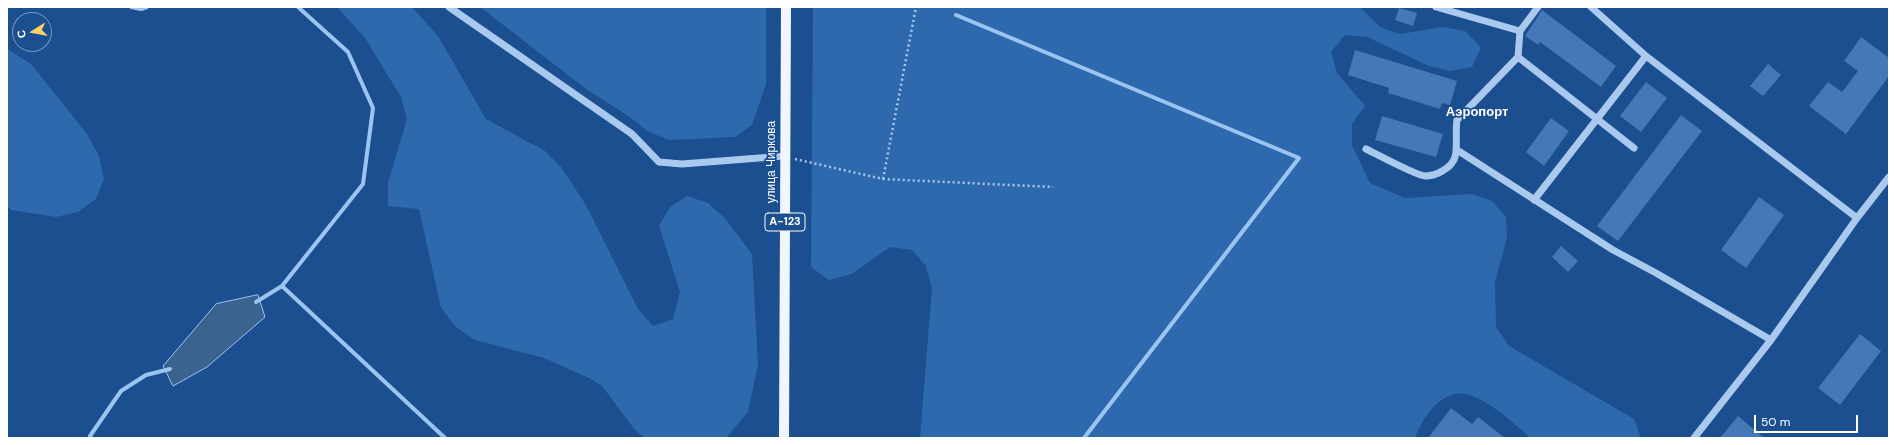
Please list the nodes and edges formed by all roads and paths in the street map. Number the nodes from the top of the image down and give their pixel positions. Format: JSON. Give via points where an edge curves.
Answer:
{"nodes":[{"id":1,"x":449,"y":7,"type":"edge"},
{"id":2,"x":786,"y":7,"type":"edge"},
{"id":3,"x":916,"y":7,"type":"edge"},
{"id":4,"x":1436,"y":7,"type":"edge"},
{"id":5,"x":1538,"y":7,"type":"edge"},
{"id":6,"x":1595,"y":8,"type":"edge"},
{"id":7,"x":1520,"y":31,"type":"junction"},
{"id":8,"x":1646,"y":56,"type":"junction"},
{"id":9,"x":1518,"y":57,"type":"junction"},
{"id":10,"x":1598,"y":120,"type":"junction"},
{"id":11,"x":1634,"y":148,"type":"dead end"},
{"id":12,"x":1366,"y":149,"type":"dead end"},
{"id":13,"x":1457,"y":150,"type":"junction"},
{"id":14,"x":785,"y":156,"type":"junction"},
{"id":15,"x":1889,"y":177,"type":"edge"},
{"id":16,"x":883,"y":178,"type":"junction"},
{"id":17,"x":1053,"y":187,"type":"dead end"},
{"id":18,"x":1534,"y":200,"type":"junction"},
{"id":19,"x":1857,"y":218,"type":"junction"},
{"id":20,"x":1770,"y":340,"type":"junction"},
{"id":21,"x":784,"y":438,"type":"edge"},
{"id":22,"x":1694,"y":438,"type":"edge"}],
"edges":[{"from":1,"to":14,"type":"street","via":[[632,134],[660,162],[682,164]]},
{"from":2,"to":14,"type":"main road","name":"улица Чиркова","number":"А-123"},
{"from":3,"to":16,"type":"path"},
{"from":4,"to":7,"type":"street"},
{"from":5,"to":7,"type":"street"},
{"from":6,"to":8,"type":"street"},
{"from":7,"to":9,"type":"street"},
{"from":8,"to":10,"type":"street"},
{"from":8,"to":19,"type":"street"},
{"from":9,"to":10,"type":"street"},
{"from":9,"to":13,"type":"street","via":[[1457,120]]},
{"from":10,"to":11,"type":"street"},
{"from":10,"to":18,"type":"street"},
{"from":12,"to":13,"type":"street","via":[[1424,176],[1445,170],[1455,159]]},
{"from":13,"to":18,"type":"street"},
{"from":14,"to":16,"type":"path"},
{"from":14,"to":21,"type":"main road","name":"улица Чиркова","number":"А-123"},
{"from":15,"to":19,"type":"street"},
{"from":16,"to":17,"type":"path"},
{"from":18,"to":20,"type":"street","via":[[1613,250]]},
{"from":19,"to":20,"type":"street"},
{"from":20,"to":22,"type":"street"}]}
